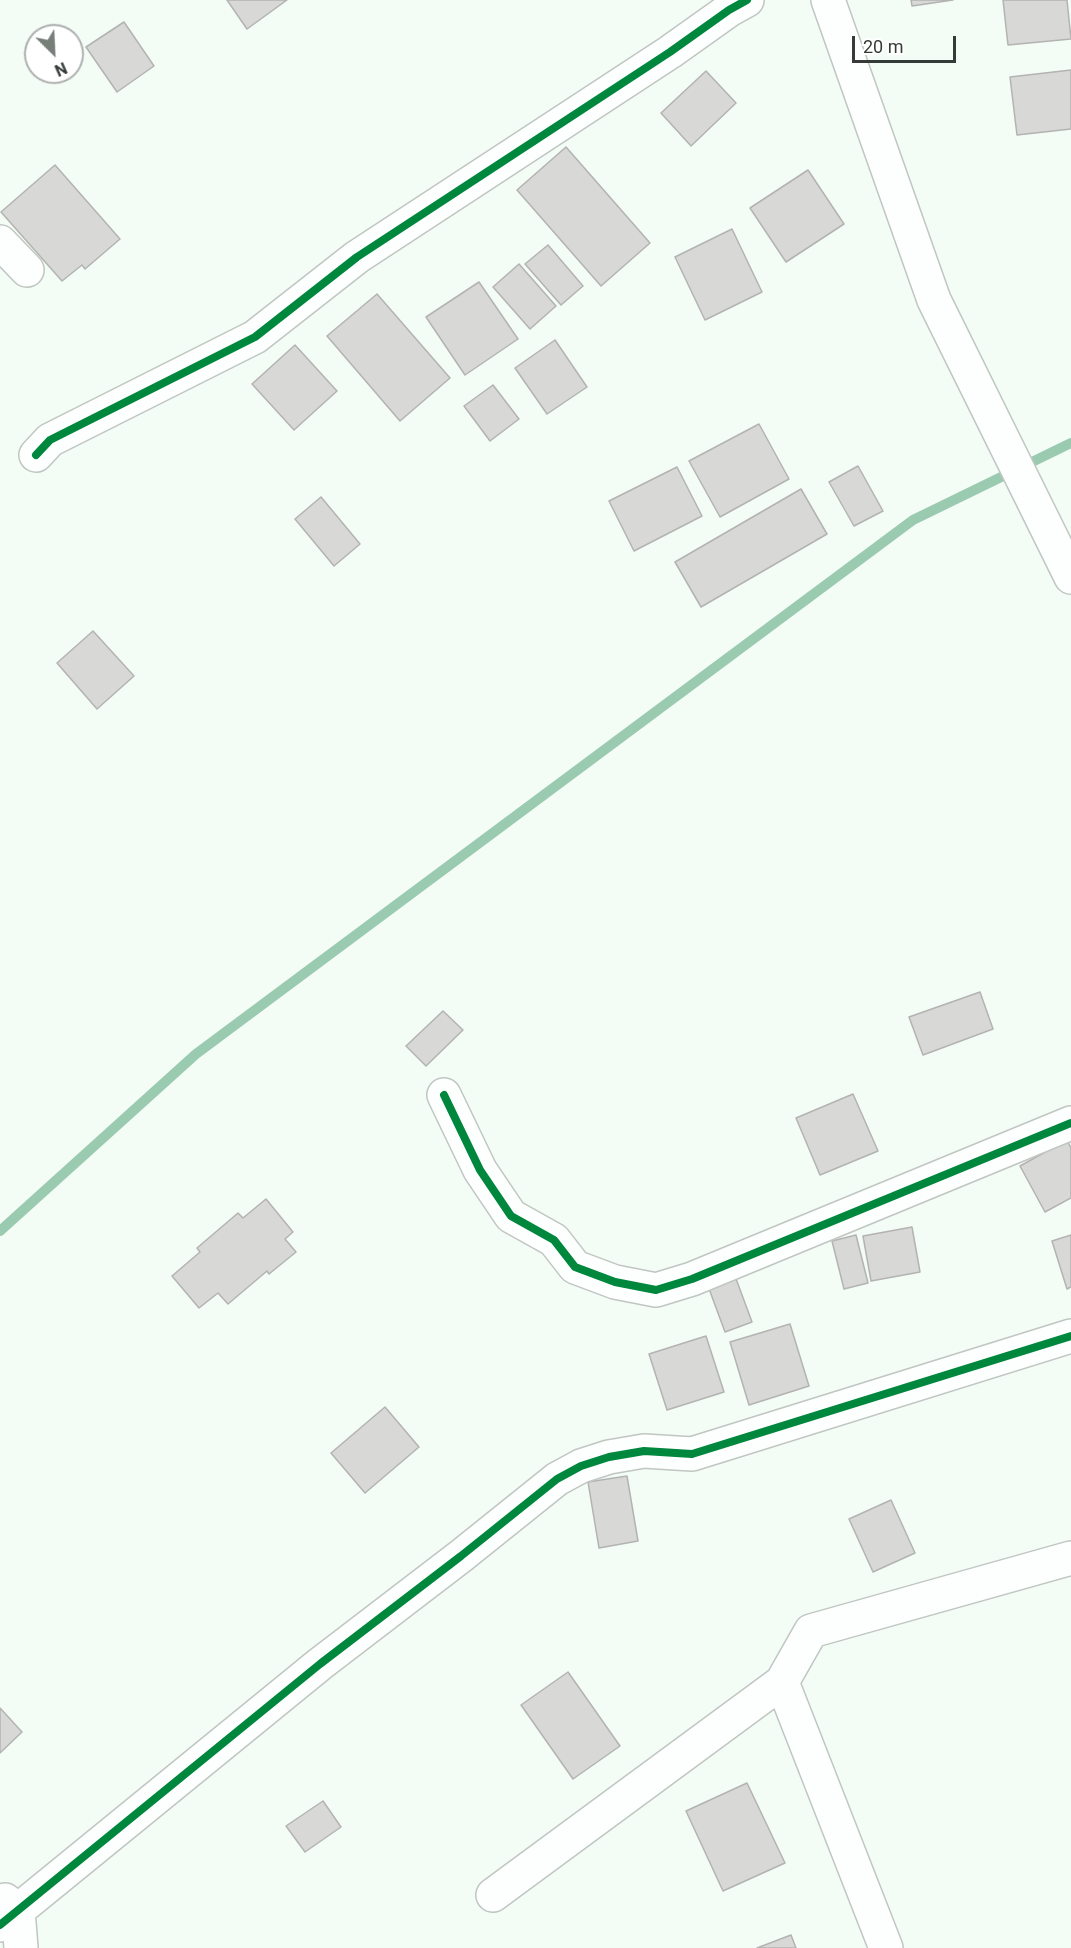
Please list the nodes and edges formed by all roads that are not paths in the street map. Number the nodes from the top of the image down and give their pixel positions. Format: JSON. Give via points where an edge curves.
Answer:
{"nodes":[{"id":1,"x":747,"y":0,"type":"edge"},
{"id":2,"x":828,"y":0,"type":"edge"},
{"id":3,"x":0,"y":242,"type":"edge"},
{"id":4,"x":27,"y":270,"type":"dead end"},
{"id":5,"x":36,"y":455,"type":"dead end"},
{"id":6,"x":1071,"y":577,"type":"edge"},
{"id":7,"x":444,"y":1095,"type":"dead end"},
{"id":8,"x":1071,"y":1123,"type":"edge"},
{"id":9,"x":1071,"y":1336,"type":"edge"},
{"id":10,"x":1071,"y":1557,"type":"edge"},
{"id":11,"x":782,"y":1682,"type":"junction"},
{"id":12,"x":493,"y":1895,"type":"dead end"},
{"id":13,"x":6,"y":1910,"type":"edge"},
{"id":14,"x":21,"y":1948,"type":"edge"},
{"id":15,"x":886,"y":1948,"type":"edge"}],
"edges":[{"from":1,"to":5,"type":"street","via":[[357,257],[255,337],[50,440]]},
{"from":2,"to":6,"type":"street","via":[[934,300]]},
{"from":3,"to":4,"type":"street"},
{"from":7,"to":8,"type":"street","via":[[480,1170],[512,1216],[554,1240],[575,1267],[615,1282],[656,1290],[709,1272]]},
{"from":9,"to":13,"type":"street","via":[[692,1454],[644,1451],[609,1457],[573,1470]]},
{"from":10,"to":11,"type":"street","via":[[811,1630]]},
{"from":11,"to":12,"type":"street"},
{"from":11,"to":15,"type":"street"},
{"from":13,"to":14,"type":"street"}]}
